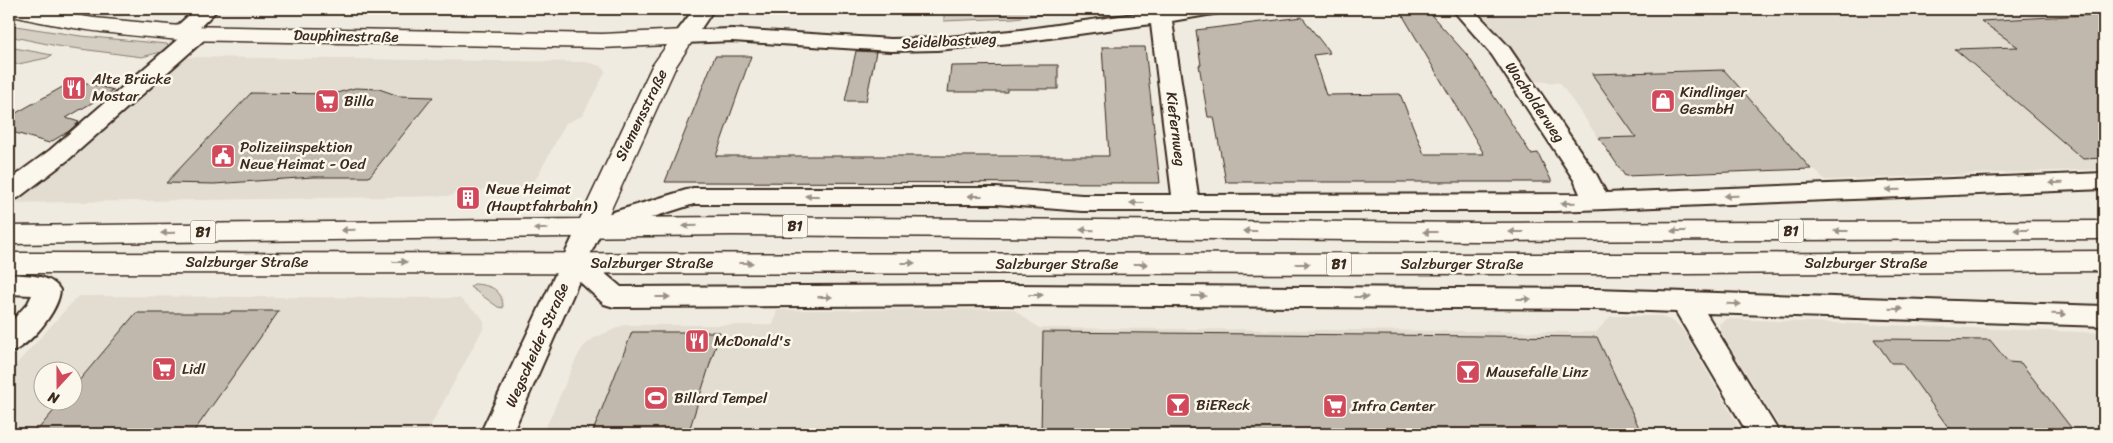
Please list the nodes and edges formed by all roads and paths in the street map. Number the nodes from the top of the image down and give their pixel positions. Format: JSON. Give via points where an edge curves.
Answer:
{"nodes":[{"id":1,"x":9,"y":9,"type":"edge"},
{"id":2,"x":208,"y":9,"type":"edge"},
{"id":3,"x":704,"y":9,"type":"edge"},
{"id":4,"x":1212,"y":9,"type":"edge"},
{"id":5,"x":1462,"y":9,"type":"edge"},
{"id":6,"x":1161,"y":17,"type":"junction"},
{"id":7,"x":188,"y":34,"type":"junction"},
{"id":8,"x":684,"y":37,"type":"junction"},
{"id":9,"x":2104,"y":181,"type":"edge"},
{"id":10,"x":9,"y":192,"type":"edge"},
{"id":11,"x":1597,"y":202,"type":"junction"},
{"id":12,"x":1186,"y":203,"type":"junction"},
{"id":13,"x":589,"y":228,"type":"junction"},
{"id":14,"x":2104,"y":230,"type":"edge"},
{"id":15,"x":1158,"y":231,"type":"junction"},
{"id":16,"x":9,"y":235,"type":"edge"},
{"id":17,"x":2104,"y":261,"type":"edge"},
{"id":18,"x":574,"y":262,"type":"junction"},
{"id":19,"x":9,"y":263,"type":"edge"},
{"id":20,"x":9,"y":284,"type":"edge"},
{"id":21,"x":1685,"y":302,"type":"junction"},
{"id":22,"x":2104,"y":316,"type":"edge"},
{"id":23,"x":9,"y":342,"type":"edge"},
{"id":24,"x":496,"y":434,"type":"edge"},
{"id":25,"x":1764,"y":434,"type":"edge"}],
"edges":[{"from":1,"to":7,"type":"main road","name":"Dauphinestraße","via":[[111,27]]},
{"from":2,"to":7,"type":"street"},
{"from":3,"to":8,"type":"street","name":"Siemensstraße"},
{"from":4,"to":6,"type":"street","name":"Seidelbastweg"},
{"from":5,"to":11,"type":"street","name":"Wacholderweg","via":[[1500,50],[1587,180]]},
{"from":6,"to":8,"type":"street","name":"Seidelbastweg","via":[[937,44],[732,35]]},
{"from":6,"to":12,"type":"street","name":"Kiefernweg"},
{"from":7,"to":8,"type":"main road","name":"Dauphinestraße","via":[[602,41]]},
{"from":7,"to":10,"type":"street","via":[[59,155]]},
{"from":8,"to":13,"type":"main road","name":"Siemensstraße","via":[[664,66]]},
{"from":9,"to":11,"type":"street","name":"Salzburger Straße","one_way":true},
{"from":11,"to":12,"type":"street","name":"Salzburger Straße","one_way":true},
{"from":12,"to":13,"type":"street","name":"Salzburger Straße","one_way":true,"via":[[1082,203],[996,196],[693,196]]},
{"from":12,"to":15,"type":"street"},
{"from":15,"to":13,"type":"main road","name":"Salzburger Straße","number":"B1","one_way":true,"via":[[732,226]]},
{"from":13,"to":16,"type":"main road","name":"Salzburger Straße","number":"B1","one_way":true},
{"from":13,"to":18,"type":"street","name":"Wegscheider Straße"},
{"from":14,"to":15,"type":"main road","name":"Salzburger Straße","number":"B1","one_way":true},
{"from":18,"to":17,"type":"main road","name":"Salzburger Straße","number":"B1","one_way":true,"via":[[1697,264]]},
{"from":19,"to":18,"type":"main road","name":"Salzburger Straße","number":"B1","one_way":true},
{"from":18,"to":21,"type":"street","one_way":true,"via":[[614,297],[1003,295]]},
{"from":18,"to":24,"type":"street","name":"Wegscheider Straße"},
{"from":20,"to":23,"type":"street","via":[[37,286],[46,290],[47,296],[41,308]]},
{"from":21,"to":22,"type":"street","one_way":true},
{"from":21,"to":25,"type":"street"}]}
